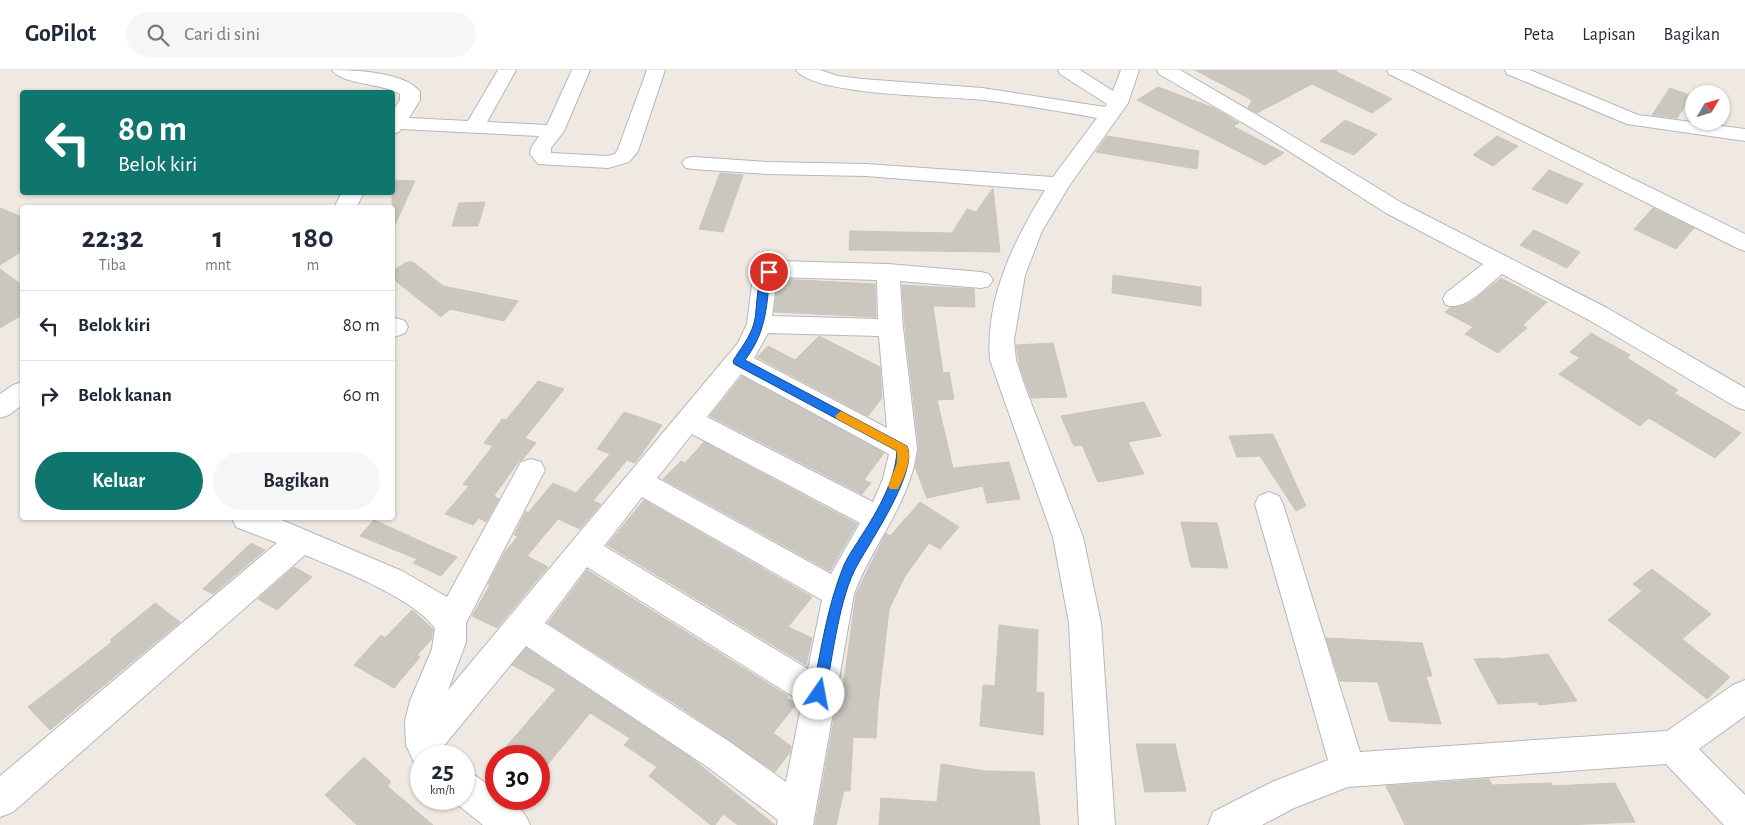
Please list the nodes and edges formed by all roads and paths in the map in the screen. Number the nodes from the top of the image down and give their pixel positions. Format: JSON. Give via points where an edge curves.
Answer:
{"nodes":[{"id":1,"x":341,"y":70,"type":"edge"},
{"id":2,"x":507,"y":70,"type":"edge"},
{"id":3,"x":581,"y":70,"type":"edge"},
{"id":4,"x":656,"y":70,"type":"edge"},
{"id":5,"x":805,"y":70,"type":"edge"},
{"id":6,"x":1067,"y":70,"type":"edge"},
{"id":7,"x":1130,"y":70,"type":"edge"},
{"id":8,"x":1396,"y":70,"type":"edge"},
{"id":9,"x":1514,"y":70,"type":"edge"},
{"id":10,"x":1185,"y":75,"type":"edge"},
{"id":11,"x":1114,"y":109,"type":"junction"},
{"id":12,"x":395,"y":124,"type":"edge"},
{"id":13,"x":395,"y":126,"type":"edge"},
{"id":14,"x":474,"y":127,"type":"junction"},
{"id":15,"x":554,"y":130,"type":"junction"},
{"id":16,"x":1745,"y":135,"type":"edge"},
{"id":17,"x":693,"y":163,"type":"dead end"},
{"id":18,"x":1058,"y":184,"type":"junction"},
{"id":19,"x":1745,"y":243,"type":"edge"},
{"id":20,"x":1501,"y":262,"type":"junction"},
{"id":21,"x":888,"y":272,"type":"junction"},
{"id":22,"x":981,"y":280,"type":"dead end"},
{"id":23,"x":1455,"y":299,"type":"dead end"},
{"id":24,"x":759,"y":324,"type":"junction"},
{"id":25,"x":891,"y":328,"type":"junction"},
{"id":26,"x":738,"y":361,"type":"junction"},
{"id":27,"x":20,"y":393,"type":"edge"},
{"id":28,"x":1745,"y":400,"type":"edge"},
{"id":29,"x":0,"y":408,"type":"edge"},
{"id":30,"x":689,"y":420,"type":"junction"},
{"id":31,"x":903,"y":449,"type":"junction"},
{"id":32,"x":531,"y":470,"type":"dead end"},
{"id":33,"x":638,"y":481,"type":"junction"},
{"id":34,"x":1269,"y":504,"type":"dead end"},
{"id":35,"x":879,"y":519,"type":"junction"},
{"id":36,"x":251,"y":520,"type":"edge"},
{"id":37,"x":302,"y":540,"type":"junction"},
{"id":38,"x":583,"y":549,"type":"junction"},
{"id":39,"x":839,"y":594,"type":"junction"},
{"id":40,"x":450,"y":621,"type":"junction"},
{"id":41,"x":523,"y":626,"type":"junction"},
{"id":42,"x":819,"y":694,"type":"junction"},
{"id":43,"x":1745,"y":696,"type":"edge"},
{"id":44,"x":424,"y":745,"type":"edge"},
{"id":45,"x":431,"y":745,"type":"edge"},
{"id":46,"x":1673,"y":747,"type":"junction"},
{"id":47,"x":1348,"y":770,"type":"junction"},
{"id":48,"x":475,"y":796,"type":"edge"},
{"id":49,"x":0,"y":799,"type":"edge"},
{"id":50,"x":796,"y":818,"type":"edge"},
{"id":51,"x":1745,"y":821,"type":"edge"},
{"id":52,"x":512,"y":825,"type":"edge"},
{"id":53,"x":1097,"y":825,"type":"edge"},
{"id":54,"x":1226,"y":825,"type":"edge"}],
"edges":[{"from":1,"to":12,"type":"street","via":[[407,88],[412,95]]},
{"from":2,"to":14,"type":"street"},
{"from":3,"to":15,"type":"street"},
{"from":4,"to":15,"type":"street","via":[[628,151],[622,158],[608,162],[545,160],[540,154],[541,148]]},
{"from":5,"to":11,"type":"street","via":[[842,82]]},
{"from":6,"to":11,"type":"street"},
{"from":7,"to":11,"type":"street"},
{"from":8,"to":19,"type":"street"},
{"from":9,"to":16,"type":"street","via":[[1634,120]]},
{"from":10,"to":20,"type":"street","via":[[1394,208]]},
{"from":11,"to":18,"type":"street"},
{"from":13,"to":14,"type":"street"},
{"from":14,"to":15,"type":"street"},
{"from":17,"to":18,"type":"street","via":[[866,170]]},
{"from":18,"to":53,"type":"street","via":[[1031,231],[1013,275],[1000,340],[1012,387],[1068,537],[1085,623]]},
{"from":20,"to":23,"type":"street"},
{"from":20,"to":28,"type":"street"},
{"from":21,"to":22,"type":"street"},
{"from":21,"to":24,"type":"street","via":[[777,269],[769,272],[765,276]]},
{"from":21,"to":25,"type":"street"},
{"from":24,"to":25,"type":"street"},
{"from":24,"to":26,"type":"street"},
{"from":25,"to":31,"type":"street"},
{"from":26,"to":30,"type":"street"},
{"from":26,"to":31,"type":"street"},
{"from":27,"to":29,"type":"street"},
{"from":30,"to":33,"type":"street"},
{"from":30,"to":35,"type":"street"},
{"from":31,"to":35,"type":"street","via":[[896,483]]},
{"from":32,"to":40,"type":"street"},
{"from":33,"to":38,"type":"street"},
{"from":33,"to":39,"type":"street"},
{"from":34,"to":47,"type":"street"},
{"from":35,"to":39,"type":"street","via":[[851,564]]},
{"from":36,"to":37,"type":"street"},
{"from":37,"to":40,"type":"street","via":[[373,571],[435,605]]},
{"from":37,"to":49,"type":"street"},
{"from":38,"to":41,"type":"street"},
{"from":38,"to":42,"type":"street"},
{"from":39,"to":42,"type":"street"},
{"from":40,"to":44,"type":"street","via":[[450,643],[425,711],[421,731]]},
{"from":41,"to":45,"type":"street"},
{"from":41,"to":50,"type":"street","via":[[718,754]]},
{"from":42,"to":50,"type":"street"},
{"from":43,"to":46,"type":"street"},
{"from":46,"to":47,"type":"street"},
{"from":46,"to":51,"type":"street"},
{"from":47,"to":54,"type":"street","via":[[1284,794]]},
{"from":48,"to":52,"type":"street"}]}
